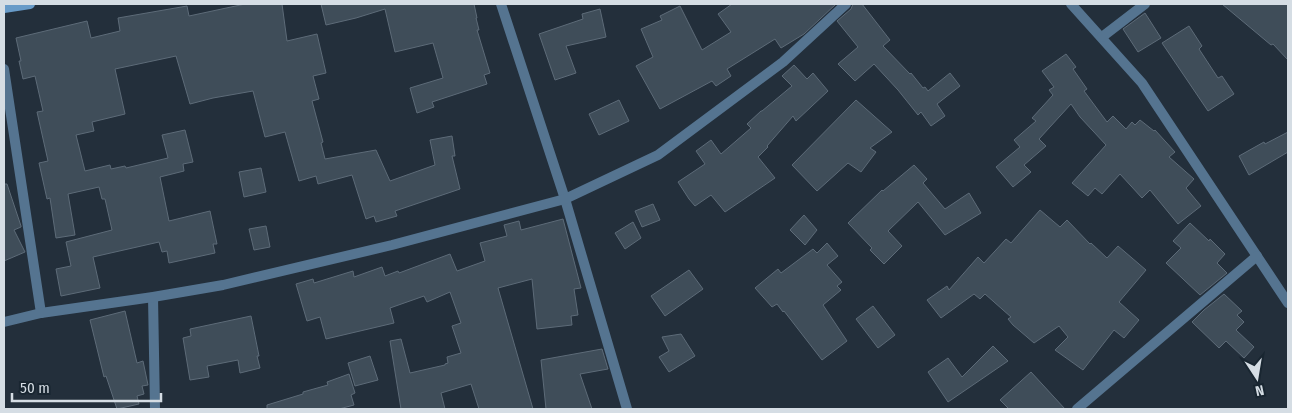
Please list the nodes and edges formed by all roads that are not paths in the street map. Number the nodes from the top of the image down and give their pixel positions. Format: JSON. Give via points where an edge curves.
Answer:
{"nodes":[{"id":1,"x":30,"y":4,"type":"edge"},
{"id":2,"x":501,"y":4,"type":"edge"},
{"id":3,"x":846,"y":4,"type":"edge"},
{"id":4,"x":1071,"y":4,"type":"edge"},
{"id":5,"x":1145,"y":4,"type":"edge"},
{"id":6,"x":4,"y":8,"type":"edge"},
{"id":7,"x":1102,"y":37,"type":"junction"},
{"id":8,"x":4,"y":69,"type":"edge"},
{"id":9,"x":565,"y":199,"type":"junction"},
{"id":10,"x":1257,"y":256,"type":"junction"},
{"id":11,"x":153,"y":297,"type":"junction"},
{"id":12,"x":1288,"y":303,"type":"edge"},
{"id":13,"x":41,"y":313,"type":"junction"},
{"id":14,"x":4,"y":322,"type":"edge"},
{"id":15,"x":155,"y":409,"type":"edge"},
{"id":16,"x":627,"y":409,"type":"edge"},
{"id":17,"x":1077,"y":409,"type":"edge"}],
"edges":[{"from":1,"to":6,"type":"main road"},
{"from":2,"to":9,"type":"street"},
{"from":3,"to":9,"type":"street","via":[[784,62],[658,156]]},
{"from":4,"to":7,"type":"street"},
{"from":5,"to":7,"type":"street"},
{"from":7,"to":10,"type":"street","via":[[1142,83]]},
{"from":8,"to":13,"type":"street"},
{"from":9,"to":11,"type":"street","via":[[383,248],[223,285]]},
{"from":9,"to":16,"type":"street"},
{"from":10,"to":12,"type":"street"},
{"from":10,"to":17,"type":"street"},
{"from":11,"to":13,"type":"street"},
{"from":11,"to":15,"type":"street"},
{"from":13,"to":14,"type":"street"}]}
